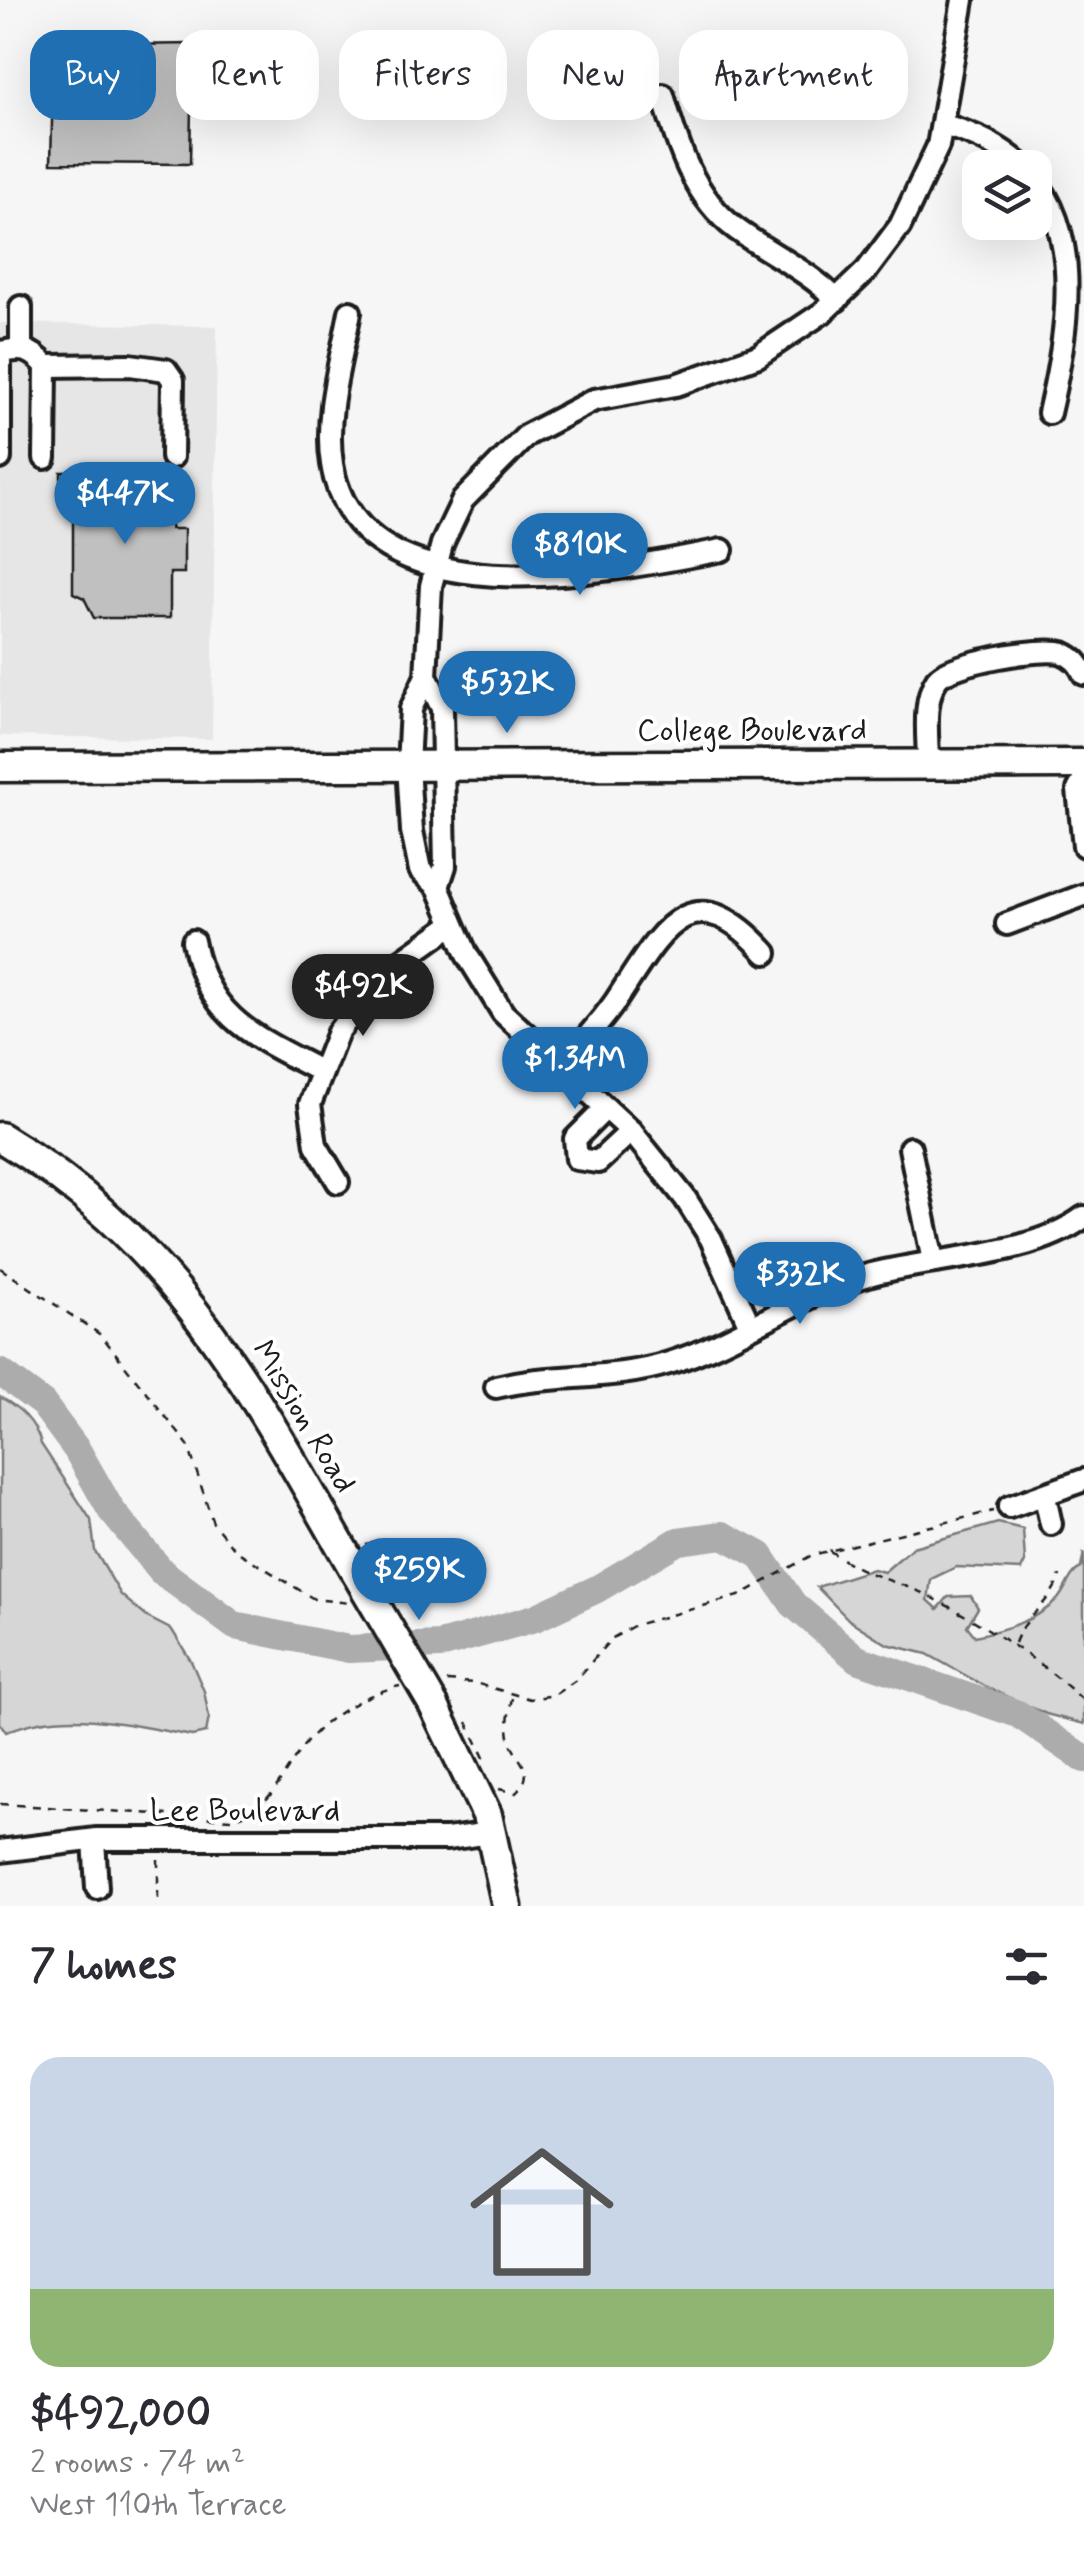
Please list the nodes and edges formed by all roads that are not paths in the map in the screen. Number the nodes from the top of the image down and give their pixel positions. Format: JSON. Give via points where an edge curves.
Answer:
{"nodes":[{"id":1,"x":962,"y":0,"type":"edge"},
{"id":2,"x":663,"y":96,"type":"dead end"},
{"id":3,"x":943,"y":126,"type":"junction"},
{"id":4,"x":837,"y":300,"type":"junction"},
{"id":5,"x":21,"y":306,"type":"dead end"},
{"id":6,"x":350,"y":312,"type":"dead end"},
{"id":7,"x":21,"y":348,"type":"junction"},
{"id":8,"x":46,"y":366,"type":"junction"},
{"id":9,"x":1050,"y":412,"type":"dead end"},
{"id":10,"x":172,"y":457,"type":"dead end"},
{"id":11,"x":0,"y":458,"type":"edge"},
{"id":12,"x":45,"y":458,"type":"dead end"},
{"id":13,"x":722,"y":550,"type":"dead end"},
{"id":14,"x":434,"y":566,"type":"junction"},
{"id":15,"x":1084,"y":674,"type":"edge"},
{"id":16,"x":426,"y":676,"type":"junction"},
{"id":17,"x":928,"y":763,"type":"junction"},
{"id":18,"x":1084,"y":764,"type":"edge"},
{"id":19,"x":408,"y":765,"type":"junction"},
{"id":20,"x":444,"y":765,"type":"junction"},
{"id":21,"x":0,"y":767,"type":"edge"},
{"id":22,"x":1084,"y":779,"type":"edge"},
{"id":23,"x":1084,"y":846,"type":"edge"},
{"id":24,"x":438,"y":888,"type":"junction"},
{"id":25,"x":1084,"y":895,"type":"edge"},
{"id":26,"x":453,"y":924,"type":"junction"},
{"id":27,"x":1007,"y":924,"type":"dead end"},
{"id":28,"x":193,"y":942,"type":"dead end"},
{"id":29,"x":766,"y":952,"type":"dead end"},
{"id":30,"x":560,"y":1067,"type":"junction"},
{"id":31,"x":322,"y":1072,"type":"junction"},
{"id":32,"x":606,"y":1108,"type":"junction"},
{"id":33,"x":631,"y":1132,"type":"junction"},
{"id":34,"x":0,"y":1137,"type":"edge"},
{"id":35,"x":910,"y":1148,"type":"dead end"},
{"id":36,"x":338,"y":1182,"type":"dead end"},
{"id":37,"x":1084,"y":1217,"type":"edge"},
{"id":38,"x":933,"y":1261,"type":"junction"},
{"id":39,"x":750,"y":1326,"type":"junction"},
{"id":40,"x":496,"y":1387,"type":"dead end"},
{"id":41,"x":1084,"y":1480,"type":"edge"},
{"id":42,"x":1046,"y":1497,"type":"junction"},
{"id":43,"x":1009,"y":1507,"type":"road end"},
{"id":44,"x":1052,"y":1524,"type":"dead end"},
{"id":45,"x":491,"y":1832,"type":"junction"},
{"id":46,"x":94,"y":1840,"type":"junction"},
{"id":47,"x":0,"y":1851,"type":"edge"},
{"id":48,"x":97,"y":1888,"type":"dead end"},
{"id":49,"x":507,"y":1906,"type":"edge"}],
"edges":[{"from":1,"to":3,"type":"street"},
{"from":2,"to":4,"type":"street","via":[[690,174],[712,203],[736,229],[798,265]]},
{"from":3,"to":4,"type":"street","via":[[900,226]]},
{"from":3,"to":9,"type":"street","via":[[1012,149],[1065,205],[1078,270]]},
{"from":4,"to":14,"type":"street","via":[[758,356],[676,385],[594,400],[538,428],[463,500]]},
{"from":5,"to":7,"type":"street"},
{"from":6,"to":14,"type":"street","via":[[334,402],[336,481],[356,522],[373,539]]},
{"from":7,"to":8,"type":"street"},
{"from":7,"to":11,"type":"street","via":[[0,352]]},
{"from":8,"to":10,"type":"street","via":[[166,370],[173,380]]},
{"from":8,"to":12,"type":"street"},
{"from":13,"to":14,"type":"street","via":[[571,574]]},
{"from":14,"to":16,"type":"street"},
{"from":15,"to":17,"type":"street","via":[[1079,662],[1060,652],[966,662],[948,670],[928,702]]},
{"from":16,"to":19,"type":"street","via":[[411,710]]},
{"from":16,"to":20,"type":"street","via":[[442,708]]},
{"from":17,"to":18,"type":"main road","name":"College Boulevard"},
{"from":17,"to":20,"type":"main road","name":"College Boulevard"},
{"from":19,"to":20,"type":"main road","name":"College Boulevard"},
{"from":19,"to":21,"type":"main road","name":"College Boulevard"},
{"from":19,"to":24,"type":"street","via":[[420,870]]},
{"from":20,"to":24,"type":"street","via":[[445,866]]},
{"from":22,"to":23,"type":"street","via":[[1078,790]]},
{"from":24,"to":26,"type":"street"},
{"from":25,"to":27,"type":"street"},
{"from":26,"to":30,"type":"street","via":[[502,1013]]},
{"from":26,"to":31,"type":"street","via":[[383,974],[338,1032]]},
{"from":28,"to":31,"type":"street","via":[[202,983],[226,1012]]},
{"from":29,"to":30,"type":"street","via":[[726,917],[692,915],[674,922],[658,934],[612,1005]]},
{"from":30,"to":32,"type":"street"},
{"from":31,"to":36,"type":"street","via":[[310,1119]]},
{"from":32,"to":33,"type":"street"},
{"from":32,"to":33,"type":"street","via":[[574,1139],[577,1159],[598,1162]]},
{"from":33,"to":39,"type":"street","via":[[685,1198]]},
{"from":34,"to":45,"type":"main road","name":"Mission Road","bridge":true,"via":[[92,1201],[188,1300],[234,1362],[360,1558],[436,1692]]},
{"from":35,"to":38,"type":"street"},
{"from":37,"to":38,"type":"street","via":[[1036,1240]]},
{"from":38,"to":39,"type":"street","via":[[839,1284]]},
{"from":39,"to":40,"type":"street","via":[[700,1352],[642,1370]]},
{"from":41,"to":42,"type":"street"},
{"from":42,"to":43,"type":"street"},
{"from":42,"to":44,"type":"street"},
{"from":45,"to":46,"type":"street","name":"Lee Boulevard","via":[[447,1839]]},
{"from":45,"to":49,"type":"main road","name":"Mission Road"},
{"from":46,"to":47,"type":"street","name":"Lee Boulevard"},
{"from":46,"to":48,"type":"street"}]}
